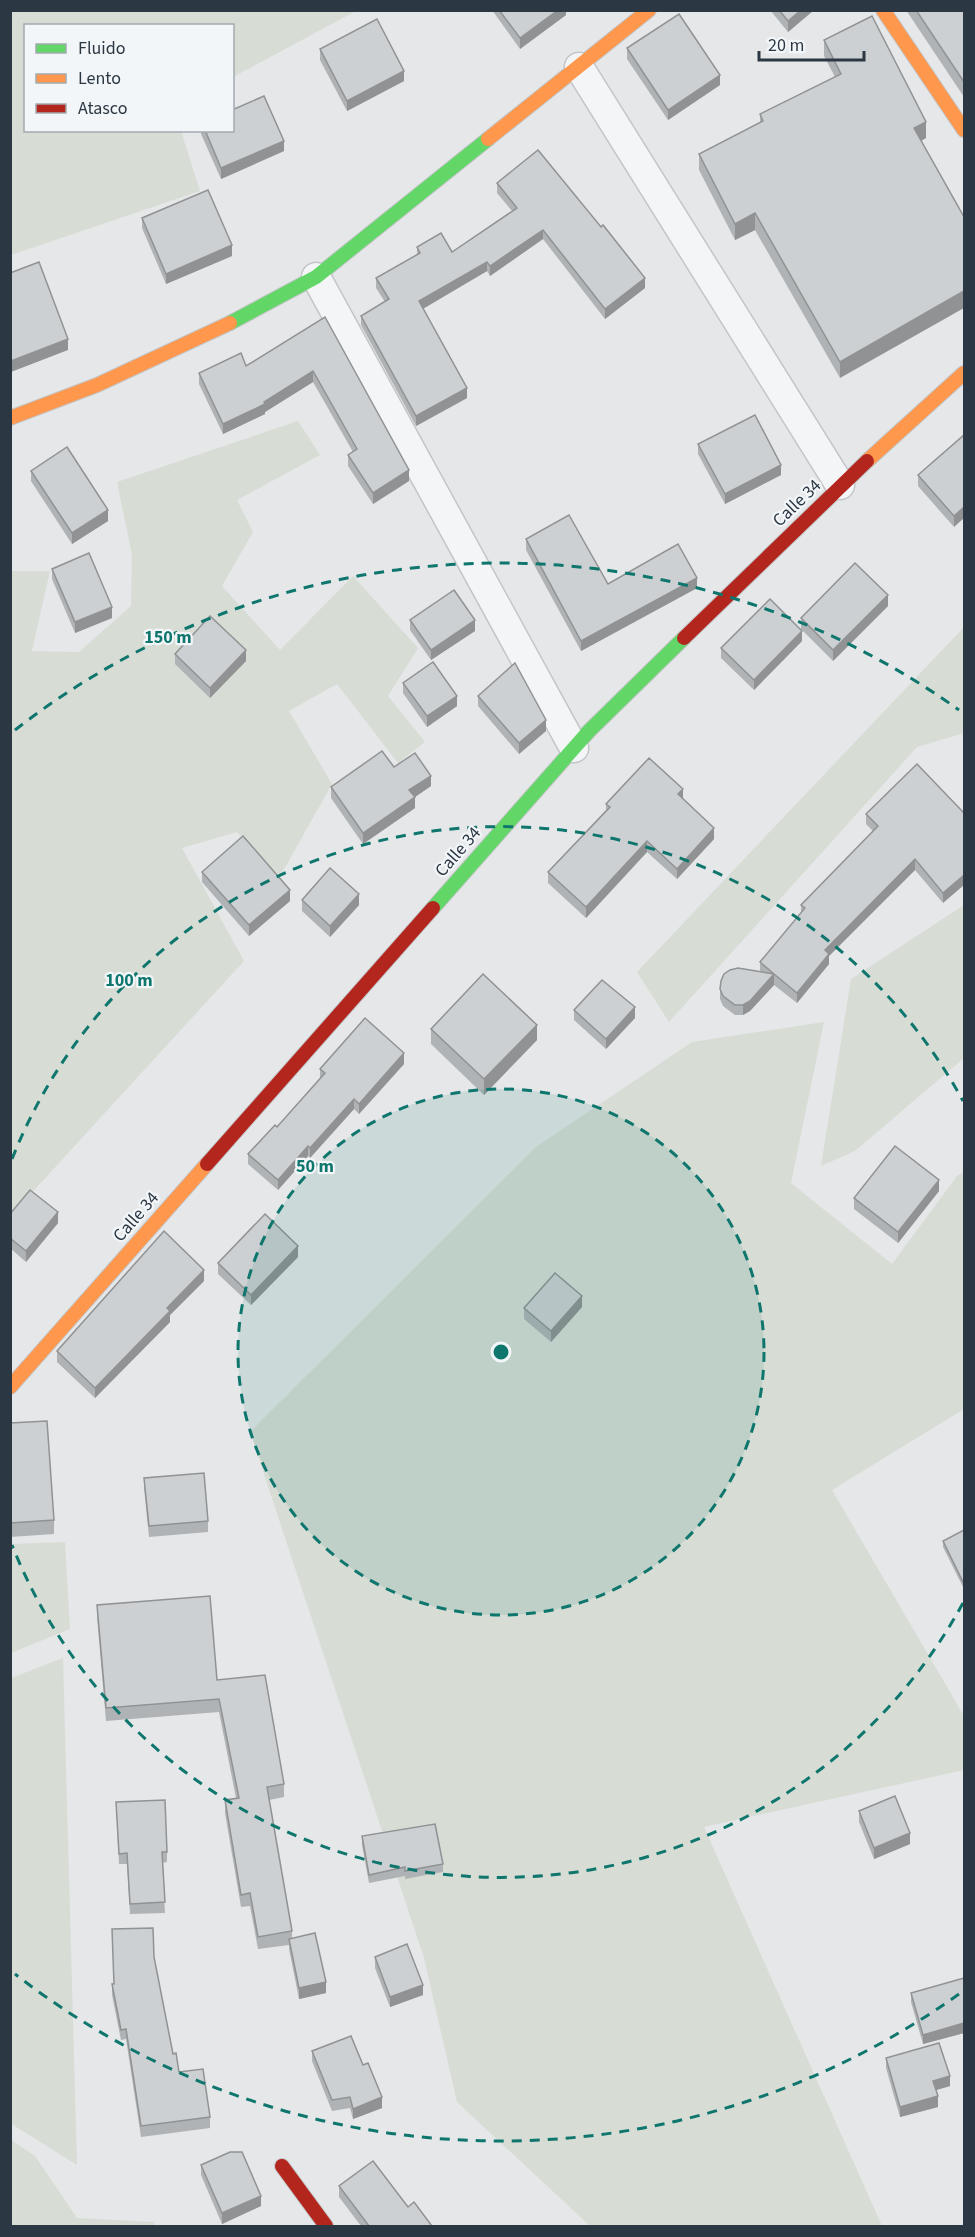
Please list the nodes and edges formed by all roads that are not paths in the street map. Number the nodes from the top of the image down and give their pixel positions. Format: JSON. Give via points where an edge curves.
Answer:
{"nodes":[{"id":1,"x":649,"y":10,"type":"edge"},
{"id":2,"x":882,"y":10,"type":"edge"},
{"id":3,"x":579,"y":67,"type":"junction"},
{"id":4,"x":964,"y":130,"type":"edge"},
{"id":5,"x":316,"y":278,"type":"junction"},
{"id":6,"x":964,"y":373,"type":"edge"},
{"id":7,"x":10,"y":418,"type":"edge"},
{"id":8,"x":840,"y":485,"type":"junction"},
{"id":9,"x":574,"y":748,"type":"junction"},
{"id":10,"x":10,"y":1387,"type":"edge"},
{"id":11,"x":282,"y":2166,"type":"dead end"},
{"id":12,"x":326,"y":2226,"type":"edge"}],
"edges":[{"from":1,"to":3,"type":"street"},
{"from":2,"to":4,"type":"street"},
{"from":3,"to":5,"type":"street"},
{"from":3,"to":8,"type":"street"},
{"from":5,"to":7,"type":"street","via":[[198,339]]},
{"from":5,"to":9,"type":"street"},
{"from":6,"to":8,"type":"street","name":"Calle 34"},
{"from":8,"to":9,"type":"street","name":"Calle 34"},
{"from":9,"to":10,"type":"street","name":"Calle 34"},
{"from":11,"to":12,"type":"street"}]}
